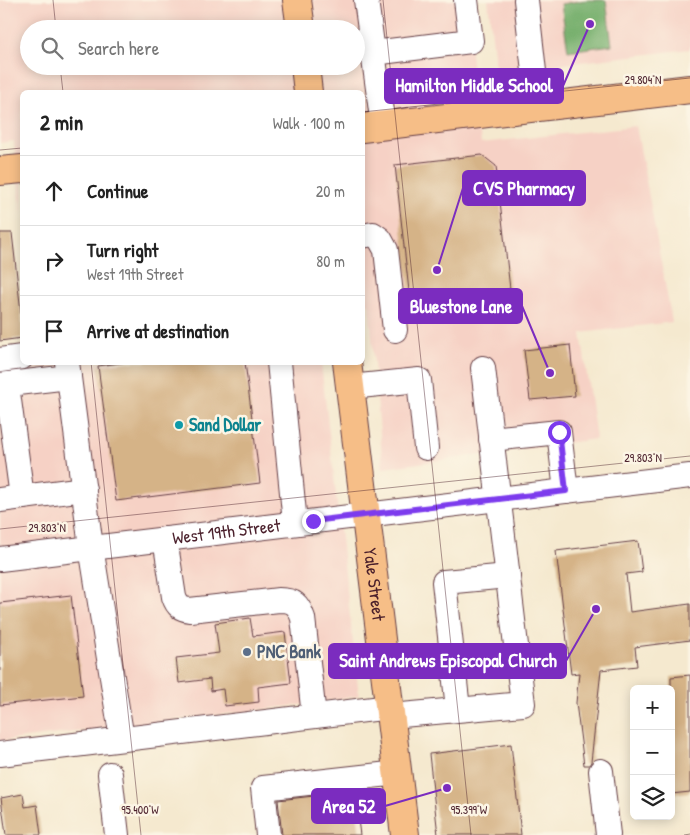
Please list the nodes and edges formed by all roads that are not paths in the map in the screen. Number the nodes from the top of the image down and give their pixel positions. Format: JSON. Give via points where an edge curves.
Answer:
{"nodes":[{"id":1,"x":297,"y":0,"type":"edge"},
{"id":2,"x":366,"y":0,"type":"edge"},
{"id":3,"x":466,"y":0,"type":"edge"},
{"id":4,"x":526,"y":0,"type":"edge"},
{"id":5,"x":299,"y":20,"type":"edge"},
{"id":6,"x":373,"y":53,"type":"junction"},
{"id":7,"x":306,"y":75,"type":"edge"},
{"id":8,"x":308,"y":90,"type":"edge"},
{"id":9,"x":690,"y":93,"type":"edge"},
{"id":10,"x":538,"y":107,"type":"junction"},
{"id":11,"x":373,"y":127,"type":"edge"},
{"id":12,"x":20,"y":168,"type":"edge"},
{"id":13,"x":0,"y":171,"type":"edge"},
{"id":14,"x":365,"y":235,"type":"edge"},
{"id":15,"x":395,"y":330,"type":"dead end"},
{"id":16,"x":20,"y":357,"type":"edge"},
{"id":17,"x":0,"y":360,"type":"edge"},
{"id":18,"x":278,"y":365,"type":"edge"},
{"id":19,"x":483,"y":368,"type":"dead end"},
{"id":20,"x":68,"y":370,"type":"edge"},
{"id":21,"x":349,"y":375,"type":"edge"},
{"id":22,"x":4,"y":385,"type":"edge"},
{"id":23,"x":492,"y":439,"type":"junction"},
{"id":24,"x":426,"y":448,"type":"dead end"},
{"id":25,"x":690,"y":476,"type":"edge"},
{"id":26,"x":84,"y":489,"type":"junction"},
{"id":27,"x":566,"y":491,"type":"junction"},
{"id":28,"x":11,"y":499,"type":"edge"},
{"id":29,"x":499,"y":499,"type":"junction"},
{"id":30,"x":366,"y":514,"type":"junction"},
{"id":31,"x":295,"y":523,"type":"junction"},
{"id":32,"x":165,"y":538,"type":"junction"},
{"id":33,"x":92,"y":548,"type":"junction"},
{"id":34,"x":0,"y":559,"type":"edge"},
{"id":35,"x":508,"y":576,"type":"junction"},
{"id":36,"x":458,"y":709,"type":"junction"},
{"id":37,"x":390,"y":712,"type":"junction"},
{"id":38,"x":314,"y":716,"type":"junction"},
{"id":39,"x":122,"y":739,"type":"junction"},
{"id":40,"x":0,"y":754,"type":"edge"},
{"id":41,"x":601,"y":771,"type":"dead end"},
{"id":42,"x":398,"y":773,"type":"junction"},
{"id":43,"x":110,"y":774,"type":"dead end"},
{"id":44,"x":117,"y":835,"type":"edge"},
{"id":45,"x":268,"y":835,"type":"edge"},
{"id":46,"x":406,"y":835,"type":"edge"},
{"id":47,"x":608,"y":835,"type":"edge"}],
"edges":[{"from":1,"to":5,"type":"main road"},
{"from":2,"to":6,"type":"street"},
{"from":3,"to":6,"type":"street","via":[[471,41]]},
{"from":4,"to":10,"type":"street"},
{"from":6,"to":11,"type":"street"},
{"from":7,"to":8,"type":"main road"},
{"from":9,"to":10,"type":"main road"},
{"from":10,"to":11,"type":"main road"},
{"from":12,"to":13,"type":"main road"},
{"from":14,"to":15,"type":"street","via":[[373,234],[386,250]]},
{"from":16,"to":17,"type":"street"},
{"from":18,"to":31,"type":"street"},
{"from":19,"to":23,"type":"street"},
{"from":20,"to":22,"type":"street"},
{"from":20,"to":26,"type":"street"},
{"from":21,"to":24,"type":"street","via":[[419,380]]},
{"from":21,"to":30,"type":"main road","name":"Yale Street"},
{"from":22,"to":28,"type":"street"},
{"from":23,"to":27,"type":"street","via":[[559,432]]},
{"from":23,"to":29,"type":"street"},
{"from":25,"to":27,"type":"street","name":"West 19th Street"},
{"from":26,"to":28,"type":"street"},
{"from":26,"to":33,"type":"street"},
{"from":27,"to":29,"type":"street","name":"West 19th Street"},
{"from":29,"to":30,"type":"street","name":"West 19th Street"},
{"from":29,"to":35,"type":"street"},
{"from":30,"to":31,"type":"street","name":"West 19th Street"},
{"from":30,"to":37,"type":"main road","name":"Yale Street"},
{"from":31,"to":32,"type":"street","name":"West 19th Street"},
{"from":32,"to":33,"type":"street","name":"West 19th Street"},
{"from":32,"to":38,"type":"street","via":[[174,597],[182,609],[279,600],[296,604],[304,618]]},
{"from":33,"to":34,"type":"street","name":"West 19th Street"},
{"from":33,"to":39,"type":"street"},
{"from":35,"to":36,"type":"street","via":[[444,582]]},
{"from":35,"to":36,"type":"street","via":[[523,704]]},
{"from":36,"to":37,"type":"street"},
{"from":37,"to":38,"type":"street"},
{"from":37,"to":42,"type":"main road","name":"Yale Street"},
{"from":38,"to":39,"type":"street"},
{"from":39,"to":40,"type":"street"},
{"from":41,"to":47,"type":"street"},
{"from":42,"to":45,"type":"street","via":[[263,788]]},
{"from":42,"to":46,"type":"main road","name":"Yale Street"},
{"from":43,"to":44,"type":"street"}]}
